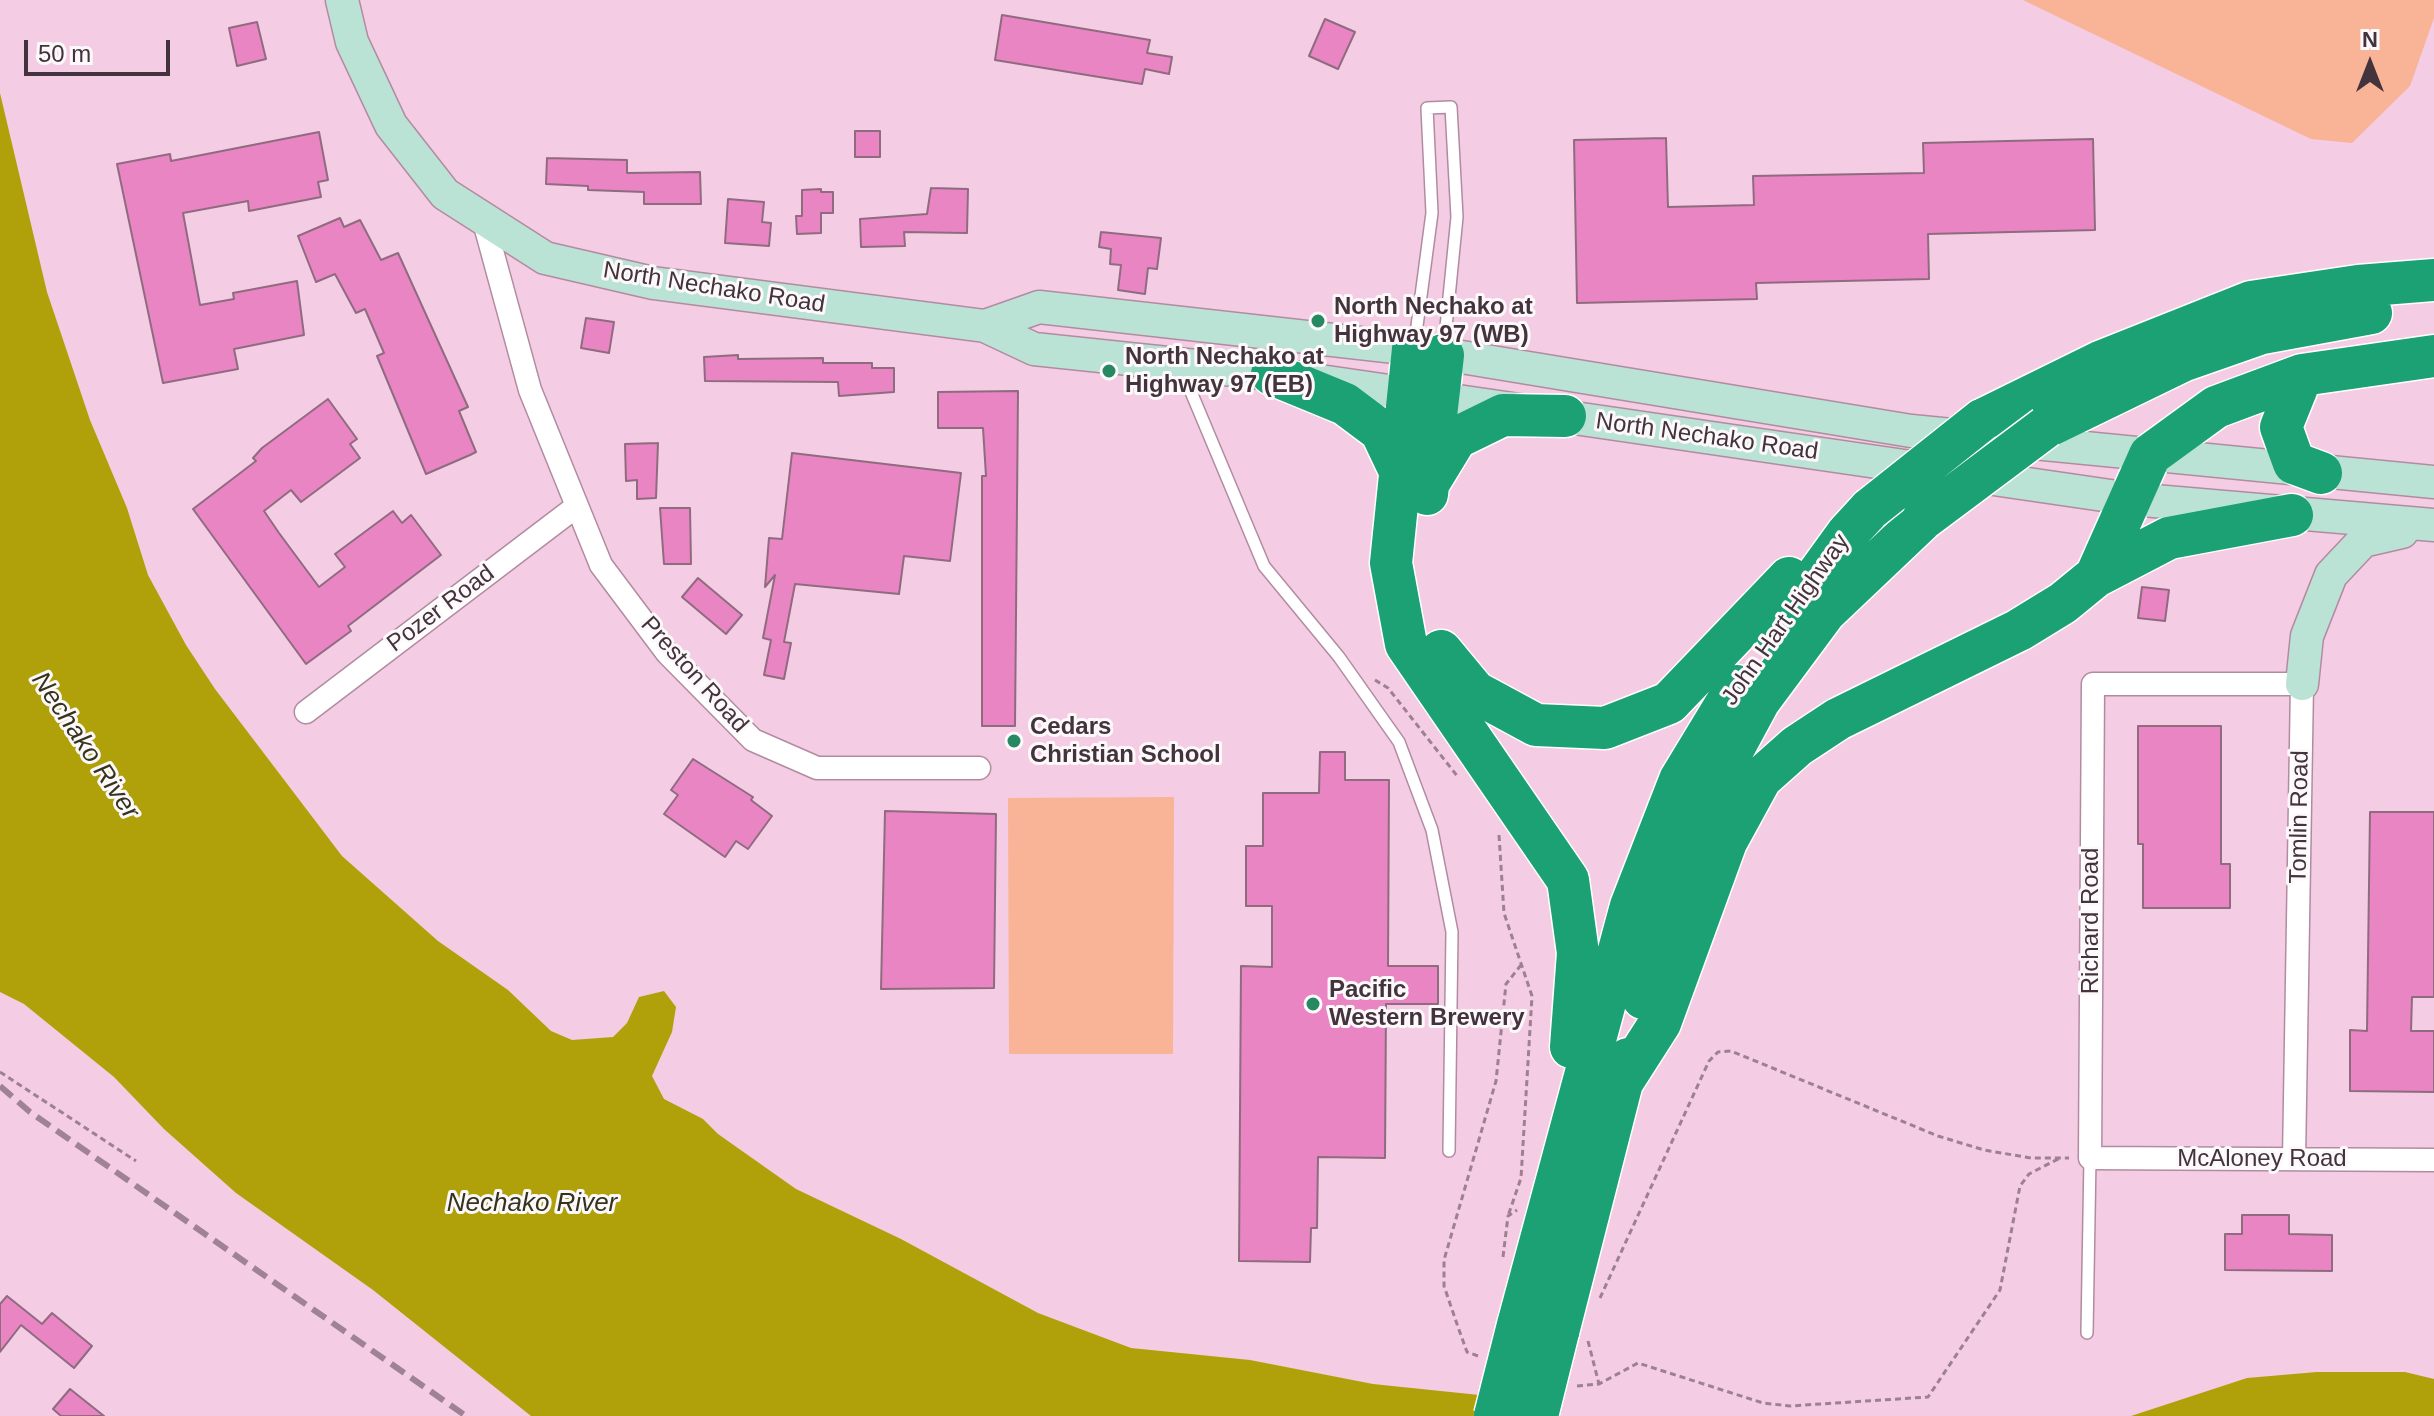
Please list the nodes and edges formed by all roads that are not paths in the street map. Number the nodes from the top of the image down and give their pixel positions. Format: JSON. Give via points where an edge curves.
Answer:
{"nodes":[{"id":1,"x":342,"y":0,"type":"edge"},
{"id":2,"x":483,"y":218,"type":"junction"},
{"id":3,"x":2434,"y":280,"type":"edge"},
{"id":4,"x":2434,"y":307,"type":"edge"},
{"id":5,"x":985,"y":326,"type":"junction"},
{"id":6,"x":1428,"y":352,"type":"junction"},
{"id":7,"x":2434,"y":356,"type":"edge"},
{"id":8,"x":1179,"y":364,"type":"junction"},
{"id":9,"x":1272,"y":374,"type":"junction"},
{"id":10,"x":2302,"y":375,"type":"junction"},
{"id":11,"x":1422,"y":398,"type":"junction"},
{"id":12,"x":1565,"y":416,"type":"junction"},
{"id":13,"x":2150,"y":455,"type":"junction"},
{"id":14,"x":2321,"y":473,"type":"junction"},
{"id":15,"x":1415,"y":478,"type":"junction"},
{"id":16,"x":2434,"y":482,"type":"edge"},
{"id":17,"x":2131,"y":499,"type":"junction"},
{"id":18,"x":577,"y":506,"type":"junction"},
{"id":19,"x":2292,"y":515,"type":"junction"},
{"id":20,"x":1859,"y":521,"type":"junction"},
{"id":21,"x":2434,"y":525,"type":"edge"},
{"id":22,"x":2096,"y":576,"type":"junction"},
{"id":23,"x":2302,"y":684,"type":"junction"},
{"id":24,"x":306,"y":712,"type":"dead end"},
{"id":25,"x":979,"y":768,"type":"dead end"},
{"id":26,"x":1621,"y":1084,"type":"junction"},
{"id":27,"x":1449,"y":1151,"type":"dead end"},
{"id":28,"x":2090,"y":1158,"type":"junction"},
{"id":29,"x":2294,"y":1159,"type":"junction"},
{"id":30,"x":2434,"y":1160,"type":"edge"},
{"id":31,"x":1554,"y":1183,"type":"junction"},
{"id":32,"x":2087,"y":1333,"type":"dead end"},
{"id":33,"x":1495,"y":1416,"type":"edge"},
{"id":34,"x":1537,"y":1416,"type":"edge"}],
"edges":[{"from":1,"to":2,"type":"main road","name":"North Nechako Road","via":[[352,42],[391,125],[445,194]]},
{"from":2,"to":5,"type":"main road","name":"North Nechako Road","via":[[545,258],[653,283]]},
{"from":2,"to":18,"type":"street","name":"Preston Road","via":[[530,390]]},
{"from":3,"to":20,"type":"highway","name":"John Hart Highway","bridge":true,"via":[[2251,302],[2100,362],[1982,420]]},
{"from":4,"to":26,"type":"highway","name":"John Hart Highway","bridge":true,"via":[[2357,314],[2262,333],[2182,361],[2046,427],[1923,519],[1825,612],[1759,701],[1711,790],[1666,911]]},
{"from":5,"to":6,"type":"main road","name":"North Nechako Road","via":[[1039,307]]},
{"from":5,"to":8,"type":"main road","name":"North Nechako Road","via":[[1034,349]]},
{"from":6,"to":6,"type":"lane","via":[[1457,217],[1451,107],[1427,108],[1432,213]]},
{"from":6,"to":11,"type":"highway"},
{"from":6,"to":13,"type":"main road","name":"North Nechako Road","via":[[1911,431]]},
{"from":7,"to":10,"type":"highway"},
{"from":8,"to":9,"type":"main road","name":"North Nechako Road"},
{"from":8,"to":27,"type":"lane","via":[[1264,566],[1339,657],[1399,742],[1432,830],[1452,932]]},
{"from":9,"to":11,"type":"main road","name":"North Nechako Road"},
{"from":9,"to":15,"type":"highway","via":[[1345,404],[1381,431]]},
{"from":10,"to":13,"type":"highway","via":[[2216,407]]},
{"from":10,"to":14,"type":"highway","via":[[2281,427],[2294,463]]},
{"from":11,"to":12,"type":"main road","name":"North Nechako Road"},
{"from":11,"to":15,"type":"highway"},
{"from":12,"to":15,"type":"highway","via":[[1503,415],[1456,438]]},
{"from":12,"to":17,"type":"main road","name":"North Nechako Road"},
{"from":13,"to":14,"type":"main road","name":"North Nechako Road"},
{"from":13,"to":17,"type":"highway"},
{"from":14,"to":16,"type":"main road","name":"North Nechako Road"},
{"from":15,"to":20,"type":"highway","via":[[1416,564],[1430,637],[1475,692],[1536,725],[1605,728],[1669,703],[1795,572]]},
{"from":15,"to":31,"type":"highway","via":[[1391,563],[1406,644],[1568,880],[1578,953],[1577,999]]},
{"from":17,"to":19,"type":"main road","name":"North Nechako Road"},
{"from":17,"to":22,"type":"highway"},
{"from":18,"to":24,"type":"street","name":"Pozer Road"},
{"from":18,"to":25,"type":"street","name":"Preston Road","via":[[601,565],[667,653],[753,740],[817,768]]},
{"from":19,"to":21,"type":"main road","name":"North Nechako Road"},
{"from":19,"to":22,"type":"highway","via":[[2169,538]]},
{"from":20,"to":31,"type":"highway","name":"John Hart Highway","via":[[1735,689],[1680,780],[1631,906]]},
{"from":21,"to":23,"type":"main road","via":[[2363,541],[2331,575],[2307,636]]},
{"from":22,"to":26,"type":"highway","via":[[2019,630],[1838,719],[1761,778],[1726,842],[1660,1023]]},
{"from":23,"to":28,"type":"street","name":"Richard Road","via":[[2093,684]]},
{"from":23,"to":29,"type":"street","name":"Tomlin Road"},
{"from":26,"to":34,"type":"highway","name":"John Hart Highway","bridge":true,"via":[[1572,1331]]},
{"from":28,"to":29,"type":"street","name":"McAloney Road"},
{"from":28,"to":32,"type":"lane"},
{"from":29,"to":30,"type":"street","name":"McAloney Road"},
{"from":31,"to":33,"type":"highway","name":"John Hart Highway","bridge":true}]}
